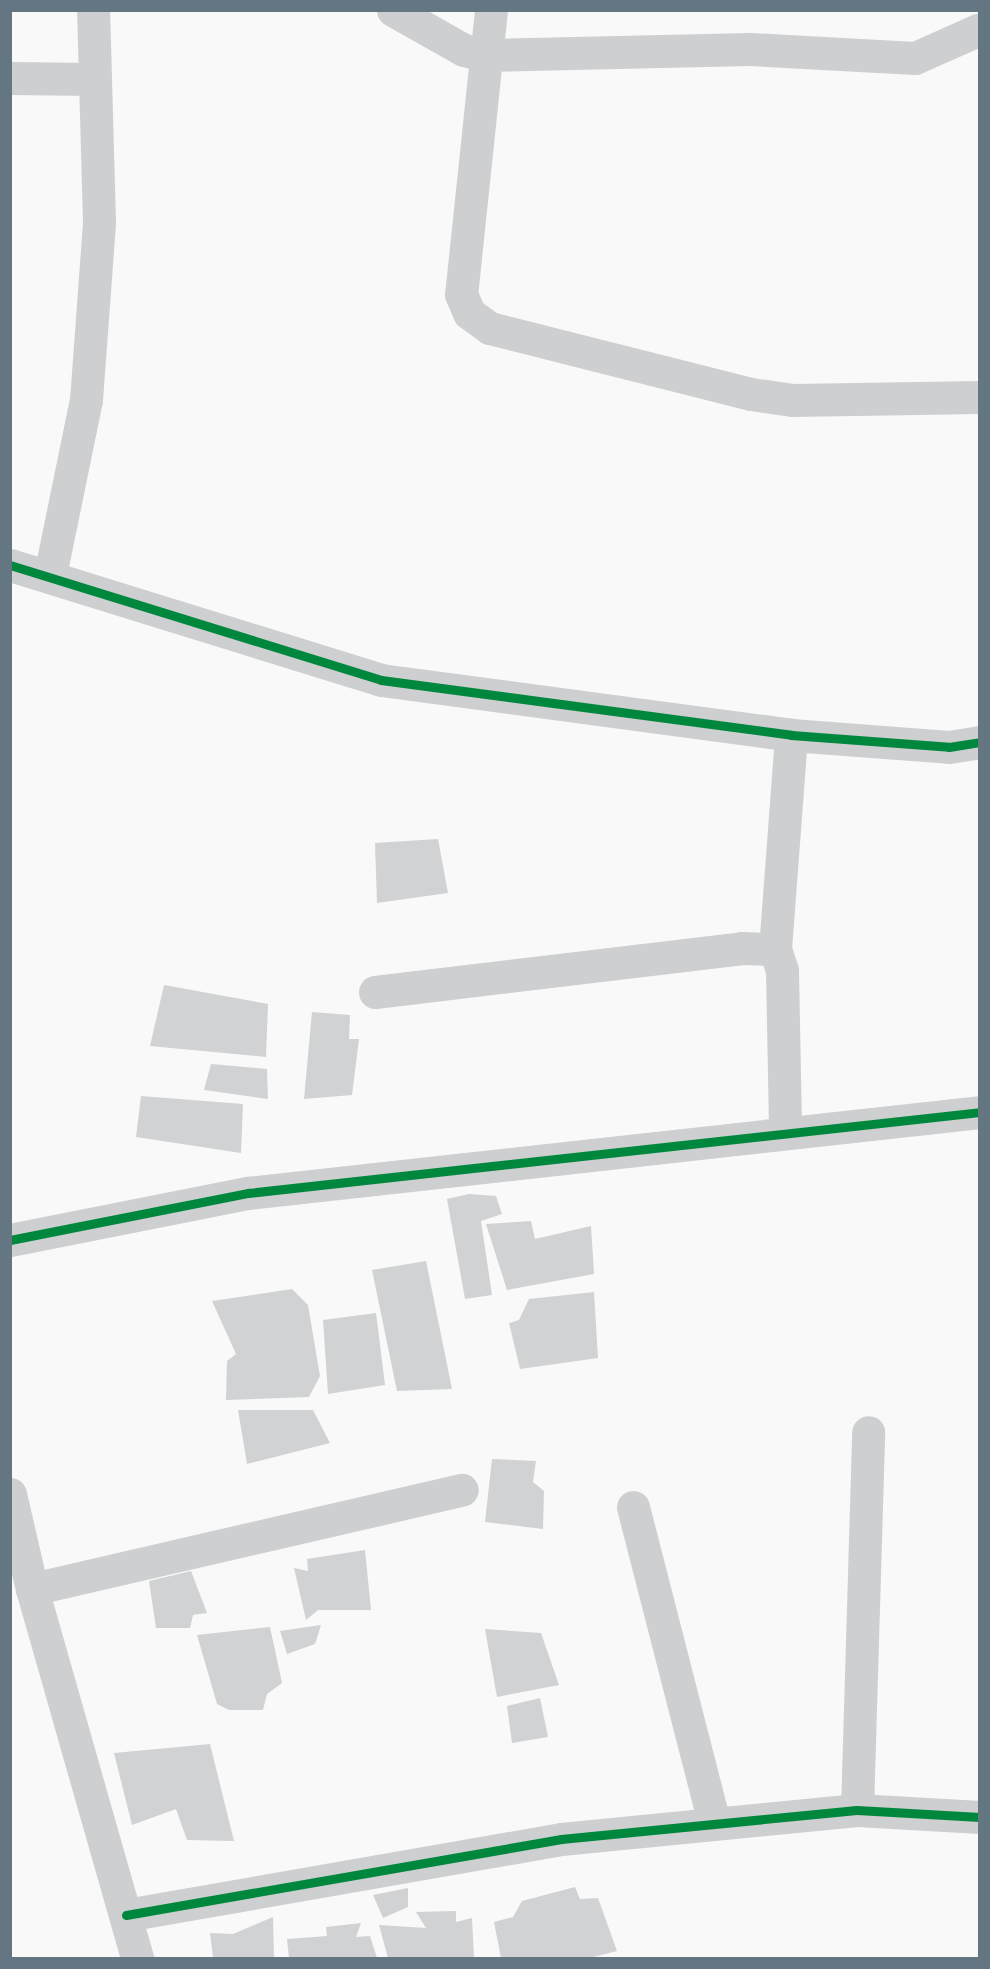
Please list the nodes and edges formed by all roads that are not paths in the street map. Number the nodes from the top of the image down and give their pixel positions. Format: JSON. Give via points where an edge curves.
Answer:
{"nodes":[{"id":1,"x":93,"y":10,"type":"edge"},
{"id":2,"x":393,"y":10,"type":"edge"},
{"id":3,"x":491,"y":10,"type":"edge"},
{"id":4,"x":980,"y":29,"type":"edge"},
{"id":5,"x":484,"y":55,"type":"junction"},
{"id":6,"x":10,"y":78,"type":"edge"},
{"id":7,"x":95,"y":79,"type":"junction"},
{"id":8,"x":980,"y":397,"type":"edge"},
{"id":9,"x":10,"y":565,"type":"edge"},
{"id":10,"x":50,"y":575,"type":"junction"},
{"id":11,"x":791,"y":735,"type":"junction"},
{"id":12,"x":980,"y":742,"type":"edge"},
{"id":13,"x":776,"y":949,"type":"junction"},
{"id":14,"x":375,"y":993,"type":"dead end"},
{"id":15,"x":980,"y":1112,"type":"edge"},
{"id":16,"x":785,"y":1132,"type":"junction"},
{"id":17,"x":10,"y":1240,"type":"edge"},
{"id":18,"x":868,"y":1432,"type":"dead end"},
{"id":19,"x":462,"y":1490,"type":"dead end"},
{"id":20,"x":10,"y":1494,"type":"edge"},
{"id":21,"x":633,"y":1507,"type":"dead end"},
{"id":22,"x":32,"y":1589,"type":"junction"},
{"id":23,"x":857,"y":1810,"type":"junction"},
{"id":24,"x":980,"y":1817,"type":"edge"},
{"id":25,"x":714,"y":1823,"type":"junction"},
{"id":26,"x":126,"y":1916,"type":"junction"},
{"id":27,"x":137,"y":1959,"type":"edge"}],
"edges":[{"from":1,"to":7,"type":"street"},
{"from":2,"to":5,"type":"street","via":[[464,50]]},
{"from":3,"to":5,"type":"street"},
{"from":4,"to":5,"type":"street","via":[[915,58],[750,49]]},
{"from":5,"to":8,"type":"street","via":[[461,294],[469,313],[490,328],[792,400]]},
{"from":6,"to":7,"type":"street"},
{"from":7,"to":10,"type":"street","via":[[99,222],[86,400]]},
{"from":9,"to":10,"type":"street"},
{"from":10,"to":11,"type":"street","via":[[151,612],[381,680]]},
{"from":11,"to":12,"type":"street","via":[[949,747]]},
{"from":11,"to":13,"type":"street"},
{"from":13,"to":14,"type":"street","via":[[742,948]]},
{"from":13,"to":16,"type":"street","via":[[782,970]]},
{"from":15,"to":16,"type":"street"},
{"from":16,"to":17,"type":"street","via":[[248,1192]]},
{"from":18,"to":23,"type":"street"},
{"from":19,"to":22,"type":"street"},
{"from":20,"to":22,"type":"street"},
{"from":21,"to":25,"type":"street"},
{"from":22,"to":26,"type":"street"},
{"from":23,"to":24,"type":"street"},
{"from":23,"to":25,"type":"street"},
{"from":25,"to":26,"type":"street","via":[[561,1839]]},
{"from":26,"to":27,"type":"street"}]}
